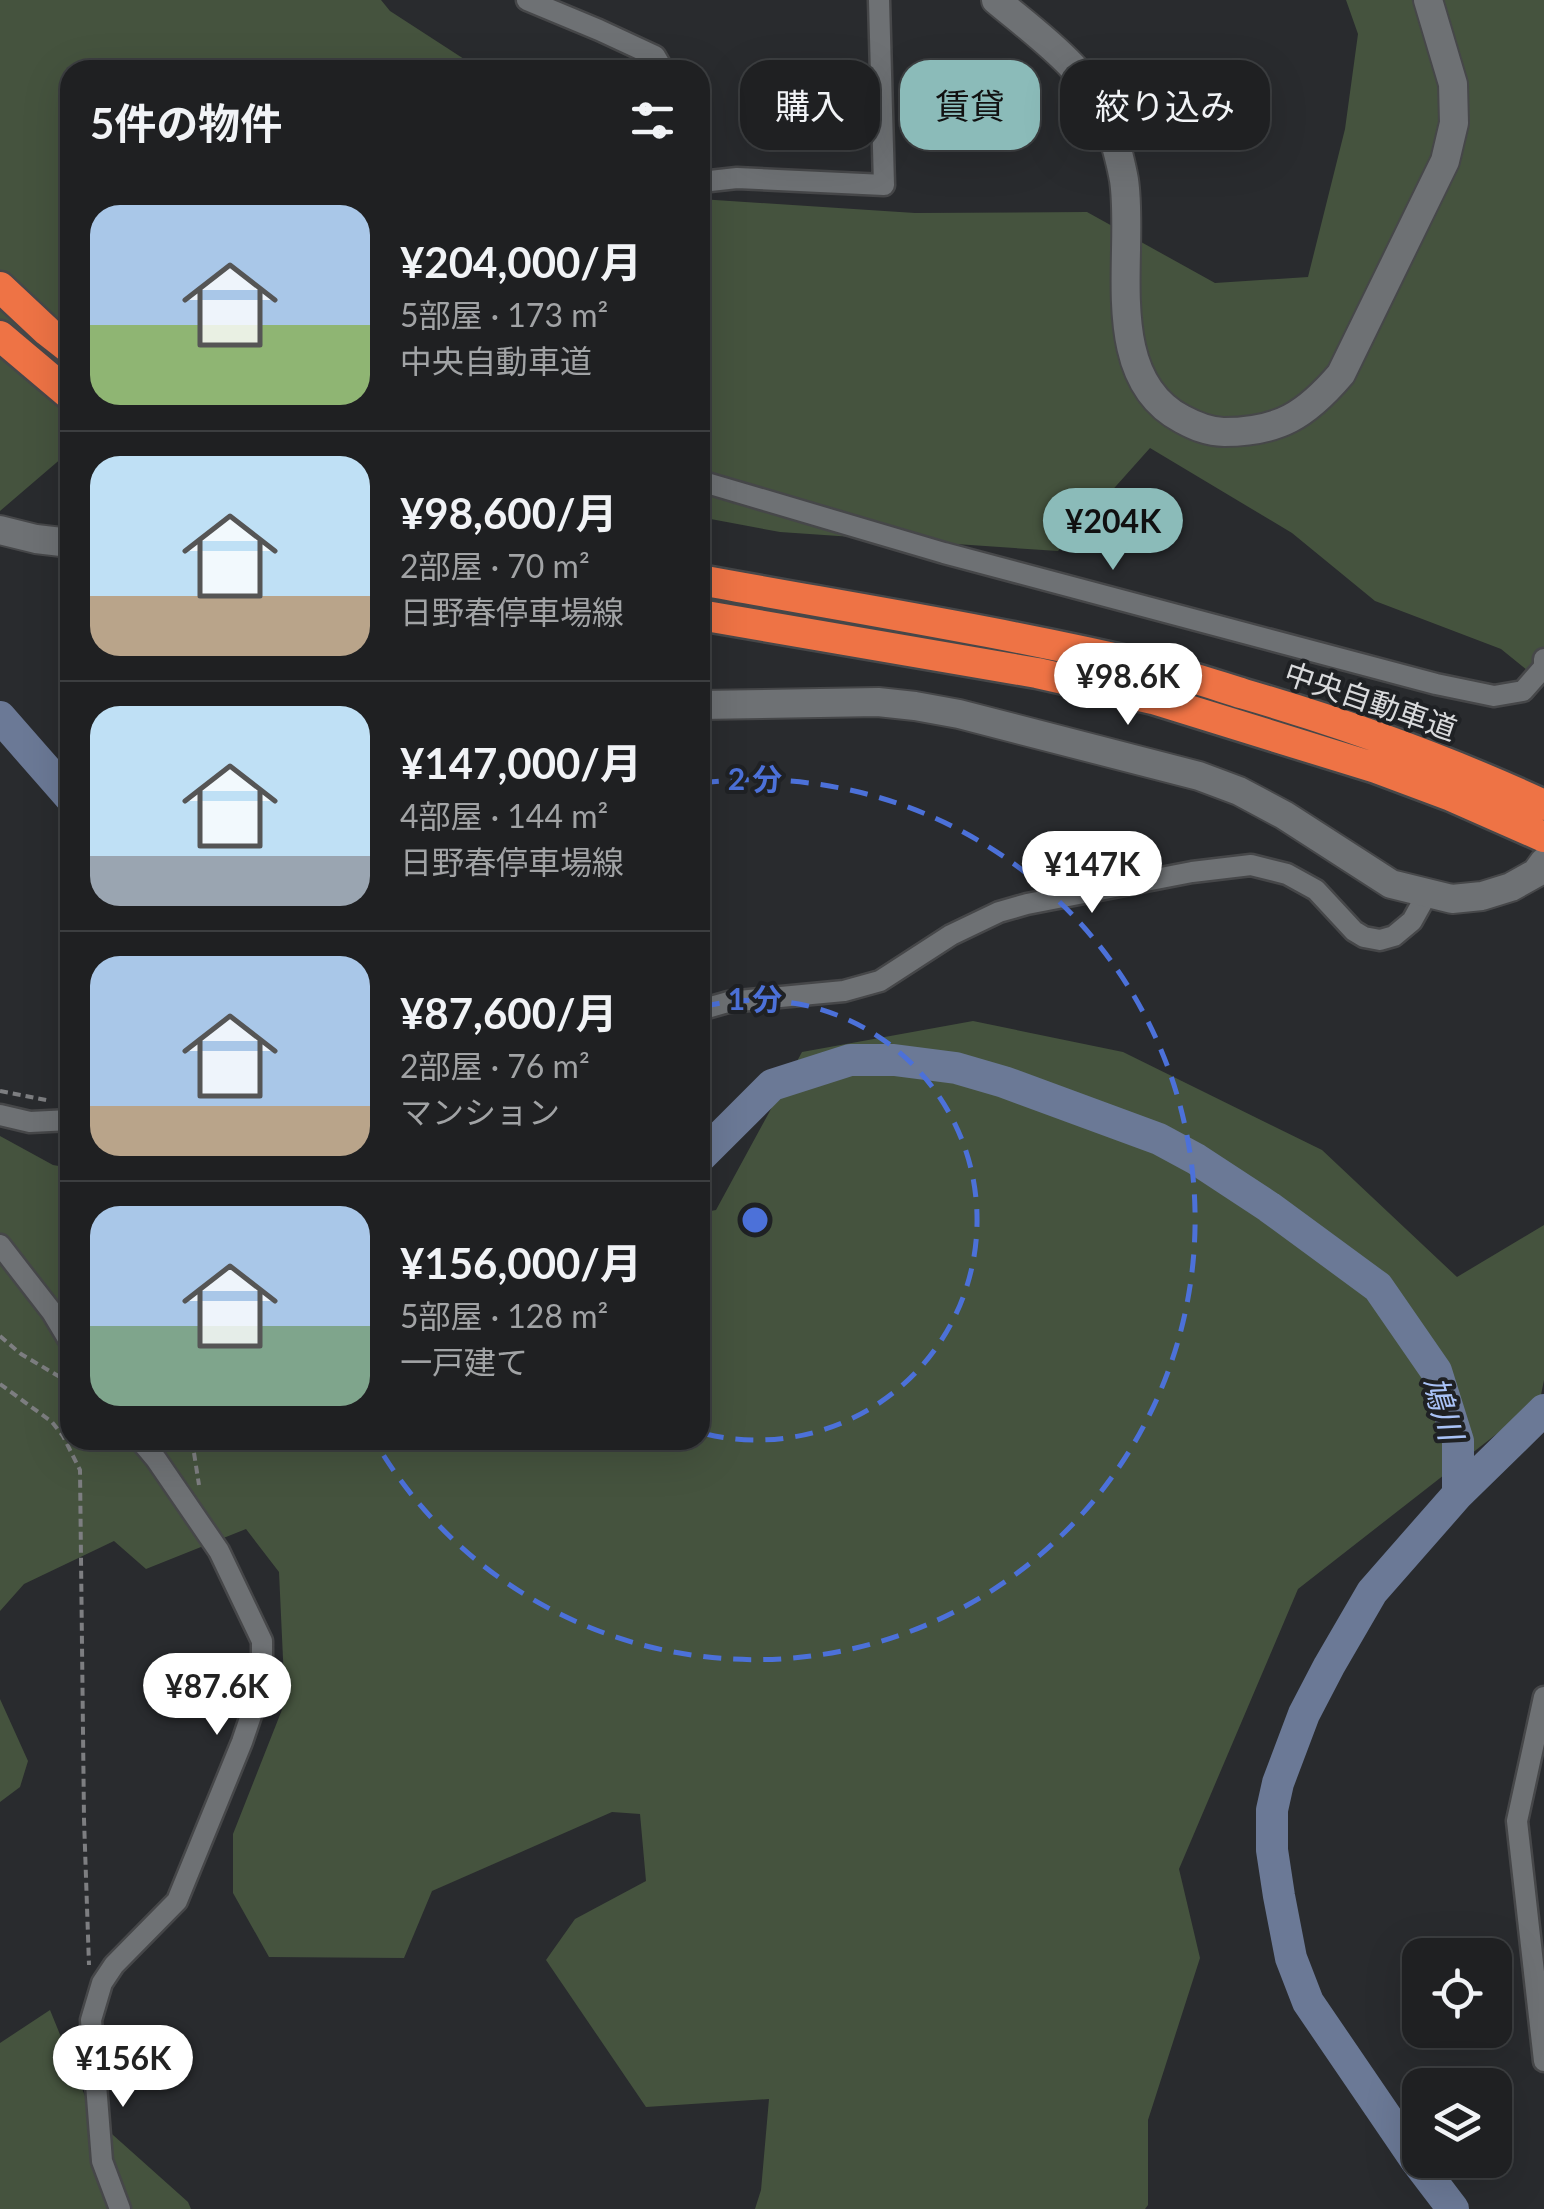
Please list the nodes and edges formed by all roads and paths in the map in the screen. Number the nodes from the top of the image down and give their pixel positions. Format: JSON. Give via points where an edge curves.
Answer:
{"nodes":[{"id":1,"x":527,"y":0,"type":"edge"},
{"id":2,"x":879,"y":0,"type":"edge"},
{"id":3,"x":996,"y":0,"type":"edge"},
{"id":4,"x":1428,"y":0,"type":"edge"},
{"id":5,"x":657,"y":60,"type":"edge"},
{"id":6,"x":710,"y":182,"type":"edge"},
{"id":7,"x":0,"y":287,"type":"edge"},
{"id":8,"x":0,"y":336,"type":"edge"},
{"id":9,"x":60,"y":341,"type":"edge"},
{"id":10,"x":60,"y":387,"type":"edge"},
{"id":11,"x":710,"y":484,"type":"edge"},
{"id":12,"x":0,"y":530,"type":"edge"},
{"id":13,"x":60,"y":542,"type":"edge"},
{"id":14,"x":710,"y":582,"type":"edge"},
{"id":15,"x":710,"y":617,"type":"edge"},
{"id":16,"x":1544,"y":659,"type":"edge"},
{"id":17,"x":710,"y":704,"type":"edge"},
{"id":18,"x":1539,"y":819,"type":"edge"},
{"id":19,"x":1544,"y":862,"type":"edge"},
{"id":20,"x":1427,"y":894,"type":"junction"},
{"id":21,"x":710,"y":1007,"type":"edge"},
{"id":22,"x":0,"y":1091,"type":"edge"},
{"id":23,"x":60,"y":1109,"type":"edge"},
{"id":24,"x":60,"y":1113,"type":"edge"},
{"id":25,"x":0,"y":1115,"type":"edge"},
{"id":26,"x":0,"y":1245,"type":"edge"},
{"id":27,"x":60,"y":1325,"type":"edge"},
{"id":28,"x":0,"y":1336,"type":"edge"},
{"id":29,"x":60,"y":1379,"type":"edge"},
{"id":30,"x":0,"y":1384,"type":"edge"},
{"id":31,"x":60,"y":1432,"type":"edge"},
{"id":32,"x":70,"y":1450,"type":"edge"},
{"id":33,"x":148,"y":1450,"type":"edge"},
{"id":34,"x":1544,"y":1697,"type":"edge"},
{"id":35,"x":90,"y":1968,"type":"dead end"},
{"id":36,"x":1544,"y":2061,"type":"edge"},
{"id":37,"x":120,"y":2209,"type":"edge"}],
"edges":[{"from":1,"to":5,"type":"street"},
{"from":2,"to":6,"type":"street","via":[[884,185]]},
{"from":3,"to":4,"type":"street","via":[[1086,82],[1110,125],[1124,182],[1128,331],[1136,365],[1168,412],[1215,432],[1253,432],[1293,418],[1341,374],[1450,142],[1452,84]]},
{"from":7,"to":9,"type":"highway"},
{"from":8,"to":10,"type":"highway"},
{"from":11,"to":16,"type":"street","via":[[1436,684],[1494,696],[1523,691]]},
{"from":12,"to":13,"type":"street"},
{"from":14,"to":18,"type":"highway","name":"中央自動車道","via":[[1161,669],[1385,739]]},
{"from":15,"to":18,"type":"highway","name":"中央自動車道","via":[[1154,700]]},
{"from":17,"to":20,"type":"street","via":[[915,706],[1199,776],[1284,814],[1391,884]]},
{"from":19,"to":20,"type":"street","via":[[1511,888],[1482,896]]},
{"from":20,"to":21,"type":"street","via":[[1412,921],[1380,940],[1354,931],[1316,890],[1287,874],[1251,865],[1192,872],[1000,912],[880,981]]},
{"from":22,"to":23,"type":"path","via":[[46,1098]]},
{"from":24,"to":25,"type":"street","via":[[30,1122]]},
{"from":26,"to":27,"type":"street"},
{"from":28,"to":29,"type":"path"},
{"from":30,"to":31,"type":"path"},
{"from":32,"to":35,"type":"path","via":[[80,1470]]},
{"from":33,"to":37,"type":"street","via":[[219,1550],[262,1642],[262,1683],[176,1900],[114,1964],[96,2001],[102,2161]]},
{"from":34,"to":36,"type":"street","via":[[1517,1821]]}]}
